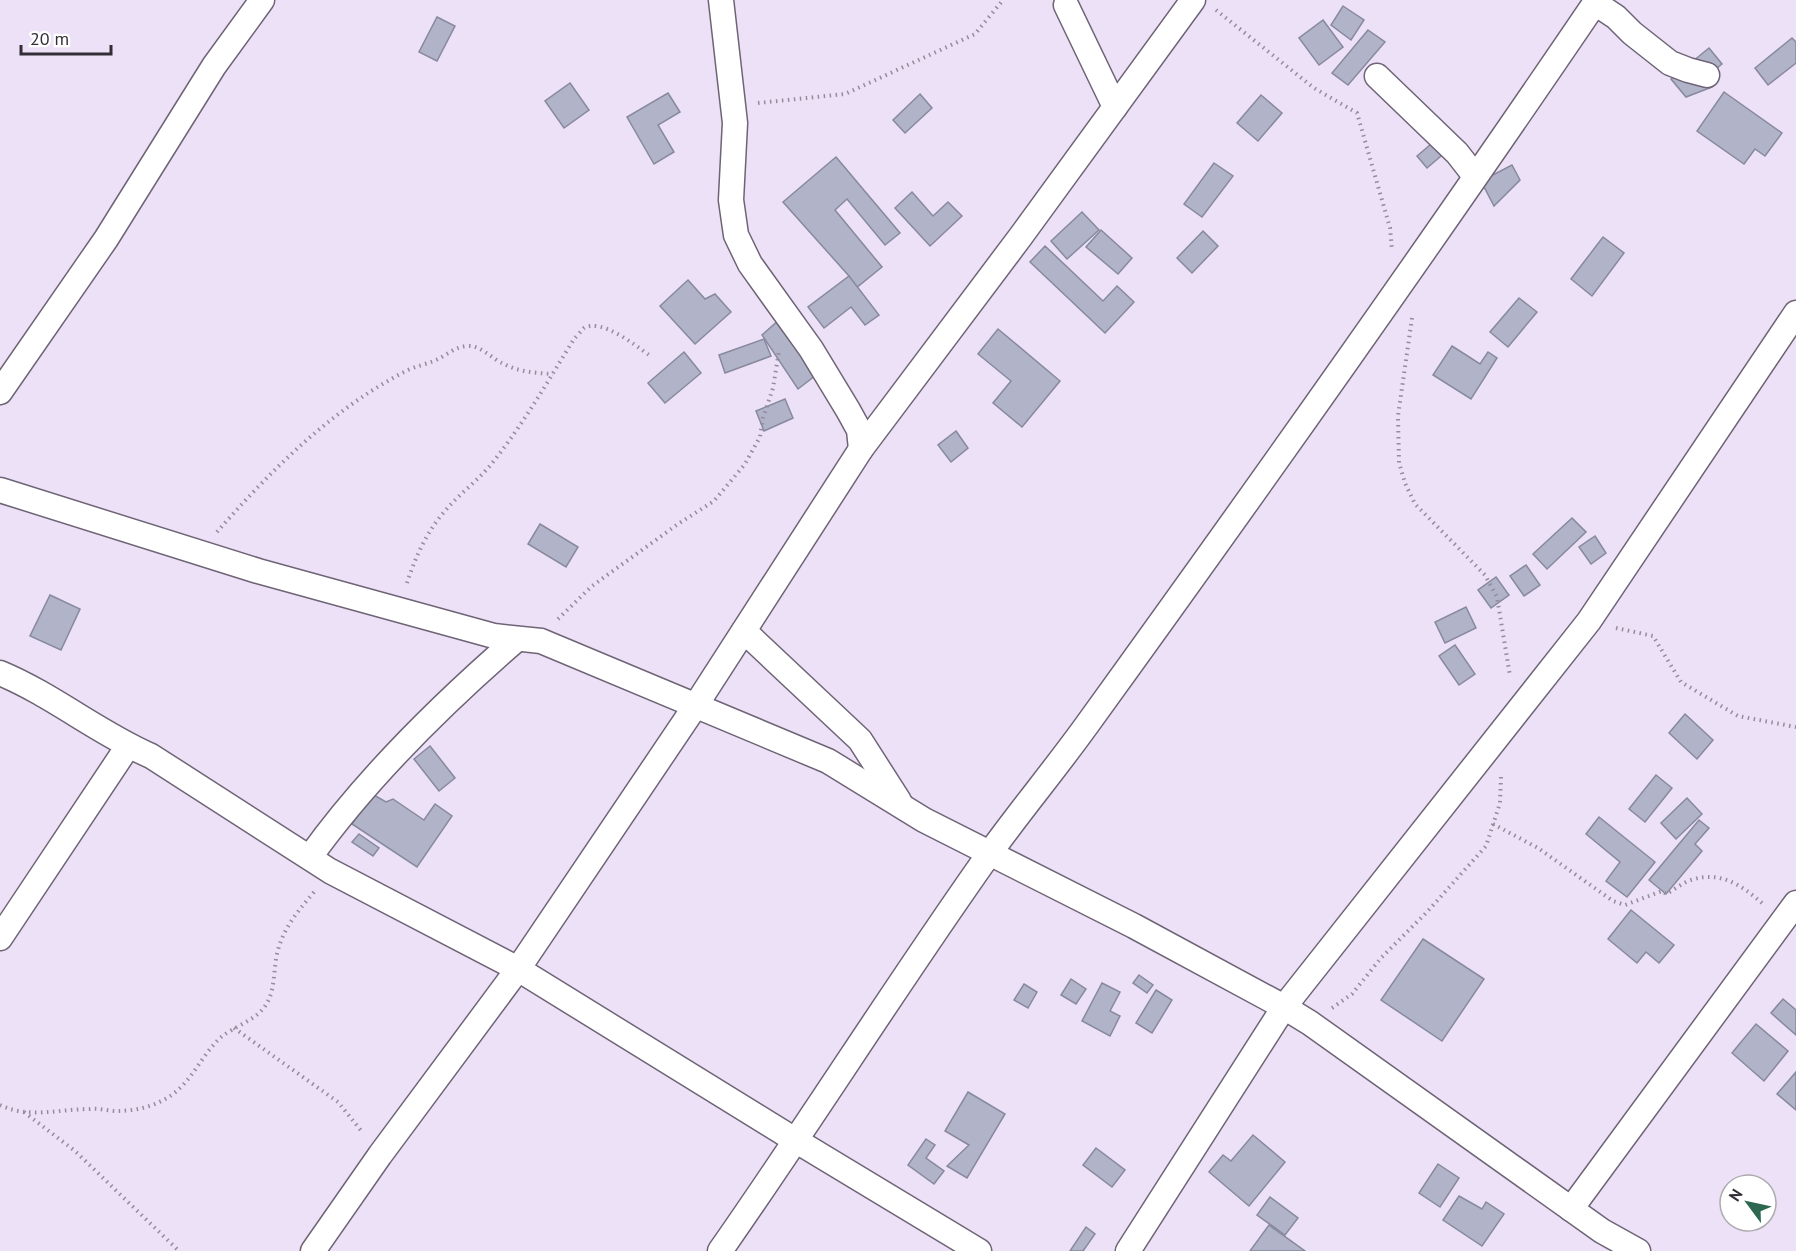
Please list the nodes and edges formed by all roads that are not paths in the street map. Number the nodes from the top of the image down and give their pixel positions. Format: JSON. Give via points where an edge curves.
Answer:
{"nodes":[{"id":1,"x":262,"y":0,"type":"edge"},
{"id":2,"x":721,"y":0,"type":"edge"},
{"id":3,"x":1596,"y":2,"type":"edge"},
{"id":4,"x":1203,"y":4,"type":"edge"},
{"id":5,"x":1066,"y":5,"type":"dead end"},
{"id":6,"x":1707,"y":75,"type":"dead end"},
{"id":7,"x":1377,"y":76,"type":"dead end"},
{"id":8,"x":1115,"y":107,"type":"junction"},
{"id":9,"x":1475,"y":176,"type":"junction"},
{"id":10,"x":1796,"y":313,"type":"edge"},
{"id":11,"x":0,"y":392,"type":"edge"},
{"id":12,"x":861,"y":449,"type":"junction"},
{"id":13,"x":0,"y":490,"type":"edge"},
{"id":14,"x":744,"y":631,"type":"junction"},
{"id":15,"x":529,"y":640,"type":"junction"},
{"id":16,"x":0,"y":673,"type":"edge"},
{"id":17,"x":696,"y":705,"type":"junction"},
{"id":18,"x":128,"y":746,"type":"junction"},
{"id":19,"x":904,"y":808,"type":"junction"},
{"id":20,"x":990,"y":854,"type":"junction"},
{"id":21,"x":310,"y":857,"type":"junction"},
{"id":22,"x":1789,"y":912,"type":"edge"},
{"id":23,"x":0,"y":938,"type":"edge"},
{"id":24,"x":518,"y":969,"type":"junction"},
{"id":25,"x":1284,"y":1007,"type":"junction"},
{"id":26,"x":795,"y":1140,"type":"junction"},
{"id":27,"x":1571,"y":1209,"type":"junction"},
{"id":28,"x":1626,"y":1248,"type":"edge"},
{"id":29,"x":313,"y":1251,"type":"edge"},
{"id":30,"x":720,"y":1251,"type":"edge"},
{"id":31,"x":979,"y":1251,"type":"edge"},
{"id":32,"x":1128,"y":1251,"type":"edge"}],
"edges":[{"from":1,"to":11,"type":"street","via":[[214,66],[106,239]]},
{"from":2,"to":12,"type":"street","via":[[734,105],[731,200],[736,235],[750,264],[812,349],[848,410],[859,430]]},
{"from":3,"to":6,"type":"street","via":[[1670,63]]},
{"from":3,"to":9,"type":"street"},
{"from":4,"to":8,"type":"street"},
{"from":5,"to":8,"type":"street"},
{"from":7,"to":9,"type":"street","via":[[1457,153]]},
{"from":8,"to":12,"type":"street"},
{"from":9,"to":20,"type":"street","via":[[1086,726]]},
{"from":10,"to":25,"type":"street","via":[[1589,621]]},
{"from":12,"to":14,"type":"street"},
{"from":13,"to":15,"type":"street","via":[[258,572],[494,636]]},
{"from":14,"to":17,"type":"street"},
{"from":14,"to":19,"type":"street","via":[[860,740]]},
{"from":15,"to":17,"type":"street"},
{"from":15,"to":21,"type":"street","via":[[461,687],[376,776]]},
{"from":16,"to":18,"type":"street","via":[[25,683]]},
{"from":17,"to":19,"type":"street","via":[[828,761]]},
{"from":17,"to":24,"type":"street"},
{"from":18,"to":21,"type":"street","via":[[151,756]]},
{"from":18,"to":23,"type":"street"},
{"from":19,"to":20,"type":"street"},
{"from":20,"to":25,"type":"street"},
{"from":20,"to":26,"type":"street"},
{"from":21,"to":24,"type":"street"},
{"from":22,"to":27,"type":"street"},
{"from":24,"to":26,"type":"street"},
{"from":24,"to":29,"type":"street"},
{"from":25,"to":27,"type":"street"},
{"from":25,"to":32,"type":"street"},
{"from":26,"to":30,"type":"street"},
{"from":26,"to":31,"type":"street"},
{"from":27,"to":28,"type":"street"}]}
